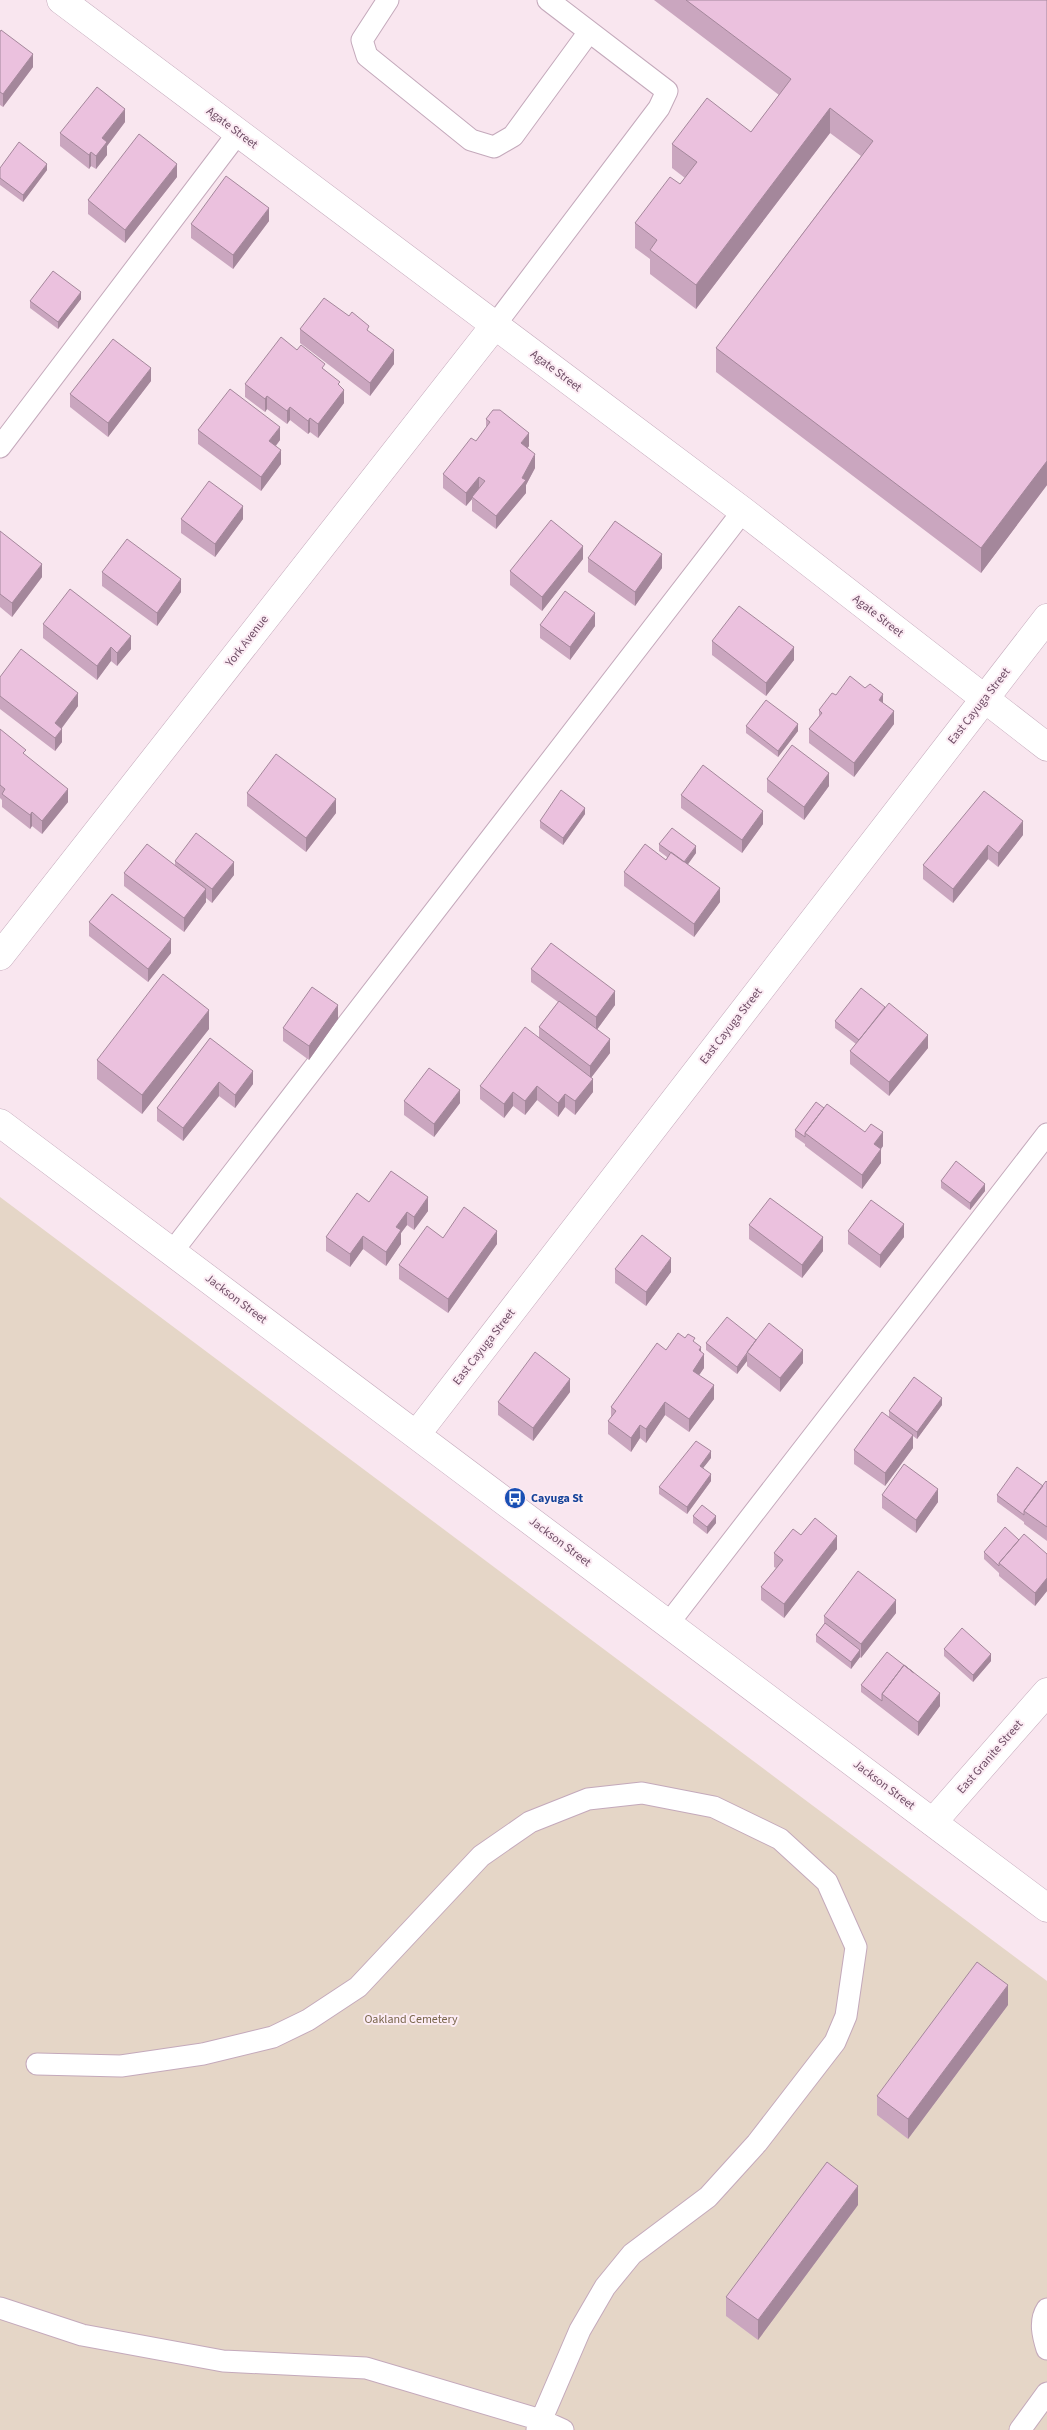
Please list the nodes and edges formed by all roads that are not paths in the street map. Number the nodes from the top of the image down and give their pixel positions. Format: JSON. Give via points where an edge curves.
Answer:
{"nodes":[{"id":1,"x":61,"y":0,"type":"edge"},
{"id":2,"x":388,"y":0,"type":"edge"},
{"id":3,"x":548,"y":0,"type":"edge"},
{"id":4,"x":589,"y":32,"type":"junction"},
{"id":5,"x":238,"y":133,"type":"junction"},
{"id":6,"x":495,"y":325,"type":"junction"},
{"id":7,"x":0,"y":447,"type":"edge"},
{"id":8,"x":743,"y":512,"type":"junction"},
{"id":9,"x":1047,"y":618,"type":"edge"},
{"id":10,"x":985,"y":698,"type":"junction"},
{"id":11,"x":1047,"y":747,"type":"edge"},
{"id":12,"x":0,"y":956,"type":"edge"},
{"id":13,"x":0,"y":1123,"type":"edge"},
{"id":14,"x":1047,"y":1134,"type":"edge"},
{"id":15,"x":172,"y":1252,"type":"junction"},
{"id":16,"x":416,"y":1434,"type":"junction"},
{"id":17,"x":668,"y":1624,"type":"junction"},
{"id":18,"x":1047,"y":1692,"type":"edge"},
{"id":19,"x":933,"y":1822,"type":"junction"},
{"id":20,"x":1047,"y":1908,"type":"edge"},
{"id":21,"x":37,"y":2064,"type":"dead end"},
{"id":22,"x":0,"y":2308,"type":"edge"},
{"id":23,"x":1047,"y":2309,"type":"edge"},
{"id":24,"x":1047,"y":2350,"type":"edge"},
{"id":25,"x":1047,"y":2393,"type":"edge"},
{"id":26,"x":539,"y":2425,"type":"edge"},
{"id":27,"x":563,"y":2430,"type":"edge"},
{"id":28,"x":1020,"y":2430,"type":"edge"}],
"edges":[{"from":1,"to":5,"type":"street","name":"Agate Street"},
{"from":2,"to":4,"type":"lane","via":[[362,40],[367,56],[471,140],[494,147],[513,136]]},
{"from":3,"to":4,"type":"lane"},
{"from":4,"to":6,"type":"lane","via":[[667,91],[659,108]]},
{"from":5,"to":6,"type":"street","name":"Agate Street"},
{"from":5,"to":7,"type":"lane"},
{"from":6,"to":8,"type":"street","name":"Agate Street"},
{"from":6,"to":12,"type":"street","name":"York Avenue"},
{"from":8,"to":10,"type":"street","name":"Agate Street"},
{"from":8,"to":15,"type":"lane"},
{"from":9,"to":10,"type":"street","name":"East Cayuga Street"},
{"from":10,"to":11,"type":"street","name":"Agate Street"},
{"from":10,"to":16,"type":"street","name":"East Cayuga Street"},
{"from":13,"to":15,"type":"street","name":"Jackson Street"},
{"from":14,"to":17,"type":"lane"},
{"from":15,"to":16,"type":"street","name":"Jackson Street"},
{"from":16,"to":17,"type":"street","name":"Jackson Street"},
{"from":17,"to":19,"type":"street","name":"Jackson Street"},
{"from":18,"to":19,"type":"street","name":"East Granite Street"},
{"from":19,"to":20,"type":"street","name":"Jackson Street"},
{"from":21,"to":26,"type":"lane","via":[[121,2066],[203,2054],[273,2038],[308,2020],[358,1987],[481,1856],[530,1822],[588,1799],[642,1794],[714,1807],[780,1839],[827,1882],[856,1947],[846,2016],[836,2042],[757,2143],[708,2197],[632,2254],[605,2287],[580,2330]]},
{"from":22,"to":26,"type":"lane","via":[[82,2335],[223,2361],[366,2368]]},
{"from":23,"to":24,"type":"lane","via":[[1043,2316]]},
{"from":25,"to":28,"type":"lane"},
{"from":26,"to":27,"type":"lane"}]}
